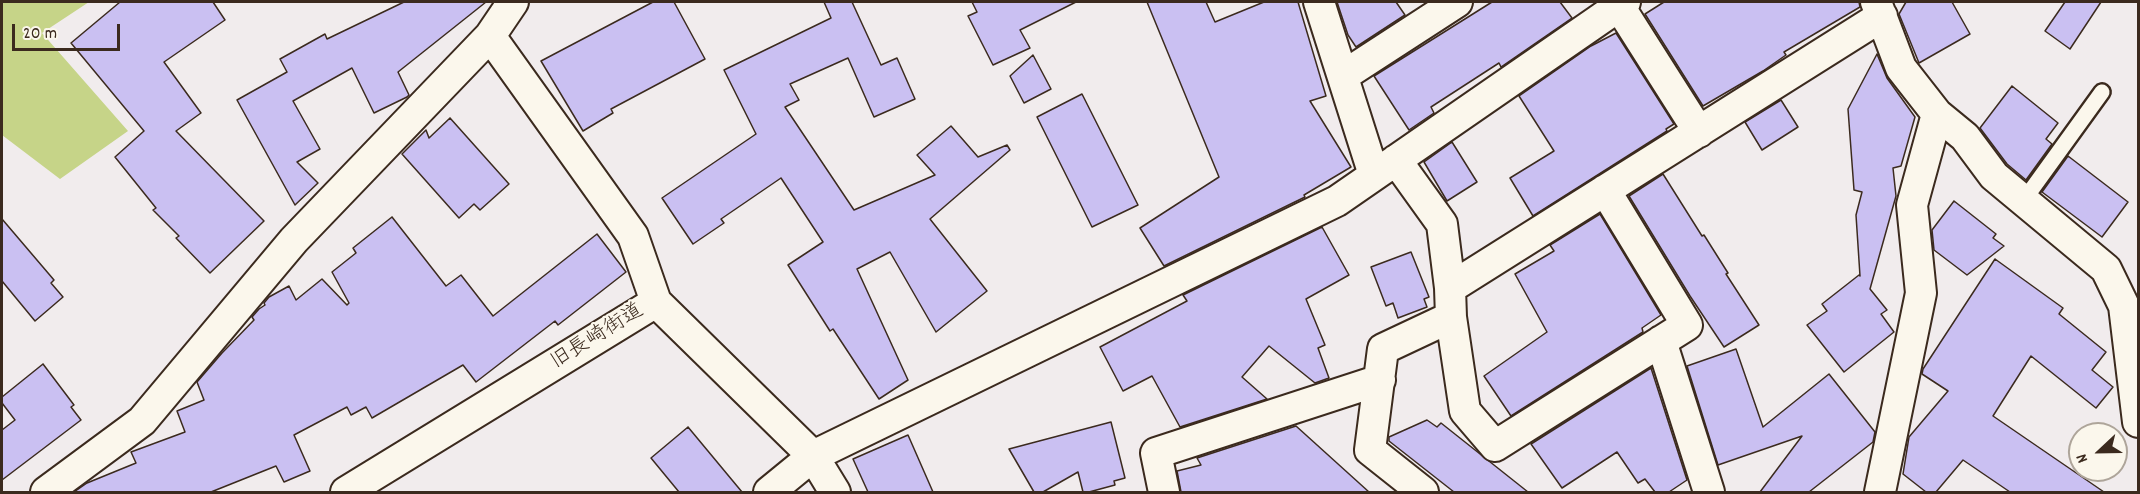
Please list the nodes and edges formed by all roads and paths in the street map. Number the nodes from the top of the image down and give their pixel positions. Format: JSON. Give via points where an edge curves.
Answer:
{"nodes":[{"id":1,"x":513,"y":2,"type":"edge"},
{"id":2,"x":1319,"y":2,"type":"edge"},
{"id":3,"x":1457,"y":2,"type":"edge"},
{"id":4,"x":1607,"y":7,"type":"edge"},
{"id":5,"x":1879,"y":9,"type":"edge"},
{"id":6,"x":489,"y":36,"type":"junction"},
{"id":7,"x":1343,"y":76,"type":"junction"},
{"id":8,"x":2102,"y":92,"type":"dead end"},
{"id":9,"x":1937,"y":114,"type":"junction"},
{"id":10,"x":1699,"y":132,"type":"junction"},
{"id":11,"x":1385,"y":168,"type":"junction"},
{"id":12,"x":1605,"y":190,"type":"junction"},
{"id":13,"x":2024,"y":200,"type":"junction"},
{"id":14,"x":1450,"y":288,"type":"junction"},
{"id":15,"x":656,"y":302,"type":"junction"},
{"id":16,"x":1451,"y":317,"type":"junction"},
{"id":17,"x":2134,"y":337,"type":"edge"},
{"id":18,"x":1661,"y":341,"type":"junction"},
{"id":19,"x":1380,"y":380,"type":"junction"},
{"id":20,"x":2139,"y":422,"type":"edge"},
{"id":21,"x":813,"y":456,"type":"junction"},
{"id":22,"x":46,"y":492,"type":"edge"},
{"id":23,"x":346,"y":492,"type":"edge"},
{"id":24,"x":769,"y":492,"type":"edge"},
{"id":25,"x":835,"y":492,"type":"edge"},
{"id":26,"x":1164,"y":492,"type":"edge"},
{"id":27,"x":1423,"y":492,"type":"edge"},
{"id":28,"x":1709,"y":492,"type":"edge"},
{"id":29,"x":1880,"y":492,"type":"edge"}],
"edges":[{"from":1,"to":6,"type":"street"},
{"from":2,"to":7,"type":"street"},
{"from":3,"to":7,"type":"street"},
{"from":4,"to":10,"type":"street"},
{"from":4,"to":11,"type":"street"},
{"from":5,"to":9,"type":"street","via":[[1901,68]]},
{"from":5,"to":10,"type":"street"},
{"from":6,"to":15,"type":"street","via":[[633,236]]},
{"from":6,"to":22,"type":"street","via":[[294,240],[142,421]]},
{"from":7,"to":11,"type":"street"},
{"from":8,"to":13,"type":"lane"},
{"from":9,"to":13,"type":"street","via":[[1965,137],[1994,176]]},
{"from":9,"to":29,"type":"street","via":[[1912,205],[1922,293]]},
{"from":10,"to":12,"type":"street"},
{"from":11,"to":14,"type":"street","via":[[1442,224]]},
{"from":11,"to":21,"type":"street","via":[[1337,201]]},
{"from":12,"to":14,"type":"street"},
{"from":12,"to":18,"type":"street","via":[[1687,325]]},
{"from":13,"to":17,"type":"street","via":[[2106,269]]},
{"from":14,"to":16,"type":"street"},
{"from":15,"to":21,"type":"street","name":"旧長崎街道"},
{"from":15,"to":23,"type":"street","name":"旧長崎街道"},
{"from":16,"to":18,"type":"street","via":[[1465,411],[1495,446]]},
{"from":16,"to":19,"type":"street","via":[[1383,349]]},
{"from":17,"to":20,"type":"street"},
{"from":18,"to":28,"type":"street"},
{"from":19,"to":26,"type":"street","via":[[1156,453]]},
{"from":19,"to":27,"type":"street","via":[[1370,450]]},
{"from":21,"to":24,"type":"street"},
{"from":21,"to":25,"type":"street","name":"旧長崎街道"}]}
